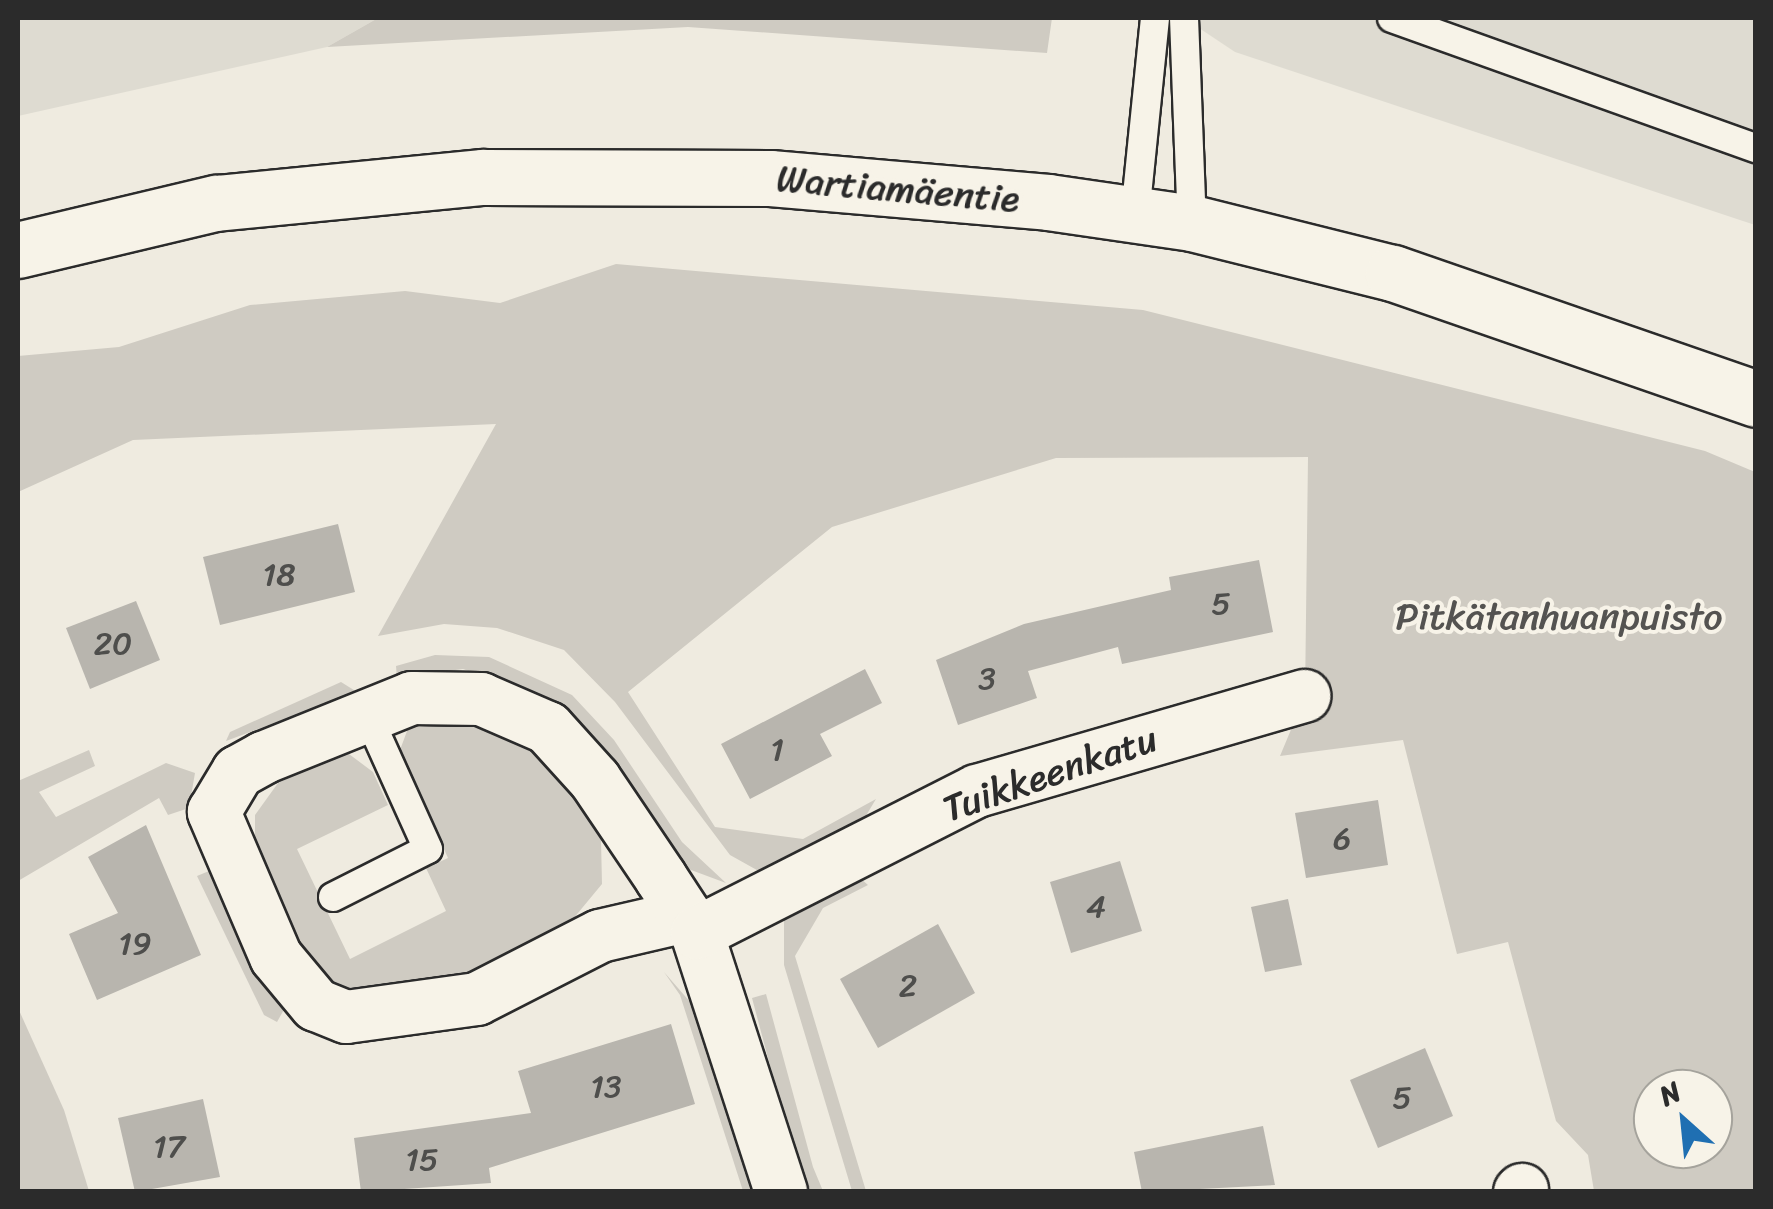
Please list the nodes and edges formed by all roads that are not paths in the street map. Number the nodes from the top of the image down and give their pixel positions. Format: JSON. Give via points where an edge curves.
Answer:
{"nodes":[{"id":1,"x":1155,"y":18,"type":"edge"},
{"id":2,"x":1184,"y":18,"type":"edge"},
{"id":3,"x":1392,"y":18,"type":"edge"},
{"id":4,"x":1756,"y":148,"type":"edge"},
{"id":5,"x":1135,"y":215,"type":"junction"},
{"id":6,"x":1192,"y":223,"type":"junction"},
{"id":7,"x":18,"y":250,"type":"edge"},
{"id":8,"x":1756,"y":400,"type":"edge"},
{"id":9,"x":1306,"y":696,"type":"dead end"},
{"id":10,"x":366,"y":712,"type":"junction"},
{"id":11,"x":332,"y":897,"type":"dead end"},
{"id":12,"x":692,"y":924,"type":"junction"},
{"id":13,"x":781,"y":1192,"type":"edge"}],
"edges":[{"from":1,"to":5,"type":"lane"},
{"from":2,"to":6,"type":"lane"},
{"from":3,"to":4,"type":"lane"},
{"from":5,"to":6,"type":"main road","name":"Wartiamäentie"},
{"from":5,"to":7,"type":"main road","name":"Wartiamäentie","via":[[770,178],[610,173],[216,204]]},
{"from":6,"to":8,"type":"main road","name":"Wartiamäentie","via":[[1393,273]]},
{"from":9,"to":12,"type":"street","name":"Tuikkeenkatu","via":[[976,791]]},
{"from":10,"to":11,"type":"lane","via":[[428,850]]},
{"from":10,"to":12,"type":"street","via":[[450,694],[530,716],[596,780]]},
{"from":10,"to":12,"type":"street","name":"Tuikkeenkatu","via":[[238,772],[214,812],[276,957],[316,1005],[346,1017],[430,1012],[477,999],[600,936]]},
{"from":12,"to":13,"type":"street"}]}
